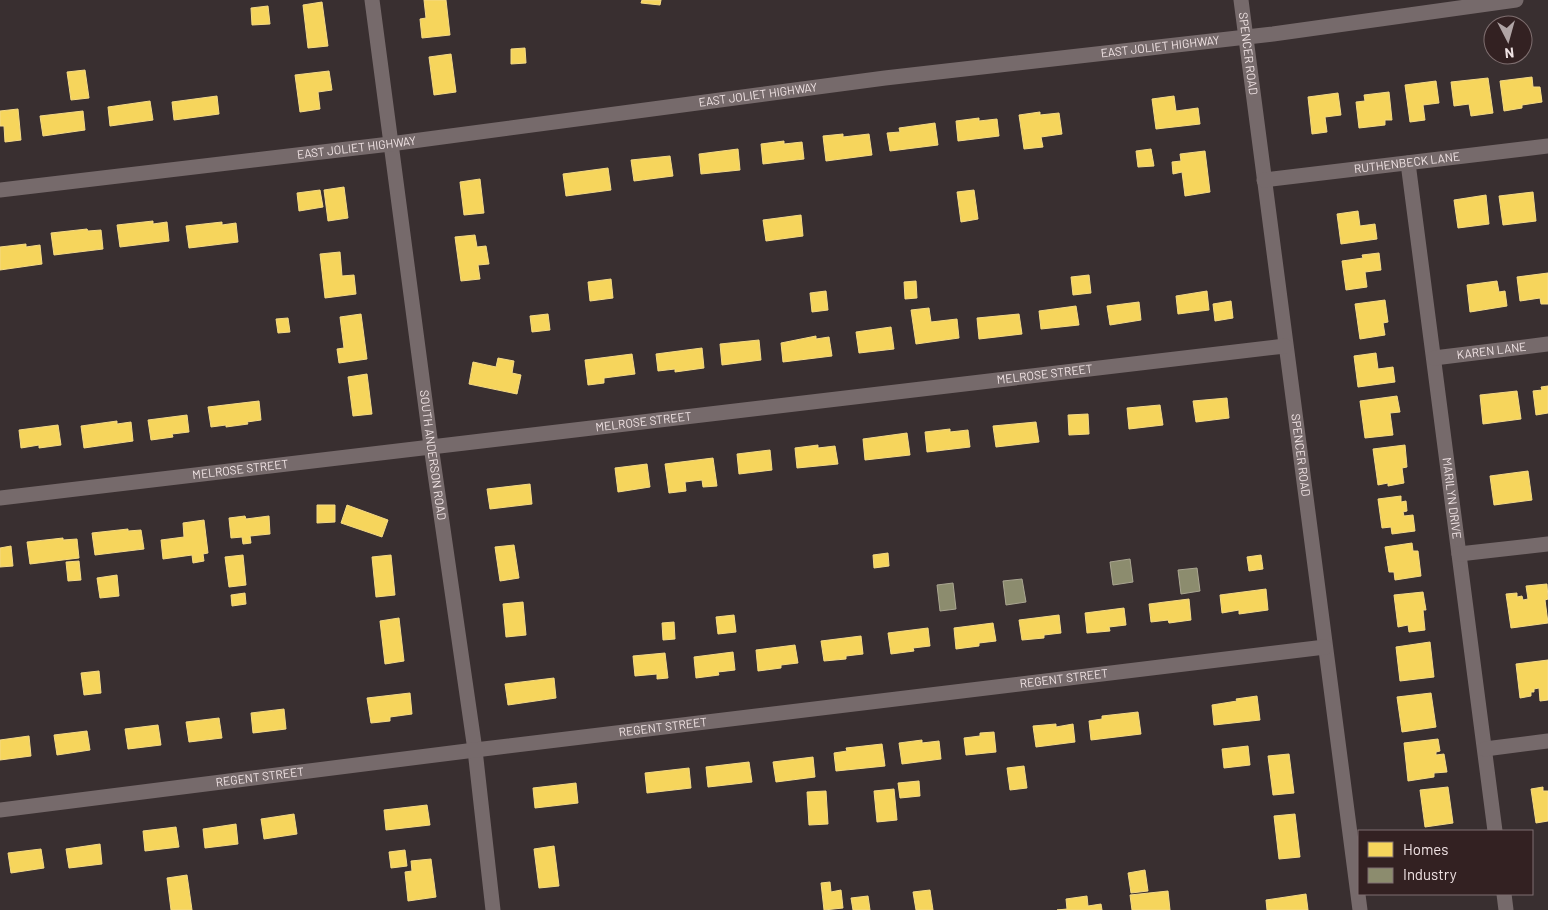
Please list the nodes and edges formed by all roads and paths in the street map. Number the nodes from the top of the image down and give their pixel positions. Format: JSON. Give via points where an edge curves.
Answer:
{"nodes":[{"id":1,"x":372,"y":0,"type":"edge"},
{"id":2,"x":1241,"y":0,"type":"edge"},
{"id":3,"x":1516,"y":0,"type":"edge"},
{"id":4,"x":1246,"y":36,"type":"junction"},
{"id":5,"x":390,"y":144,"type":"junction"},
{"id":6,"x":1548,"y":146,"type":"edge"},
{"id":7,"x":1408,"y":163,"type":"junction"},
{"id":8,"x":1264,"y":180,"type":"junction"},
{"id":9,"x":0,"y":190,"type":"edge"},
{"id":10,"x":1548,"y":344,"type":"edge"},
{"id":11,"x":1286,"y":346,"type":"junction"},
{"id":12,"x":1434,"y":358,"type":"junction"},
{"id":13,"x":431,"y":446,"type":"junction"},
{"id":14,"x":0,"y":498,"type":"edge"},
{"id":15,"x":1548,"y":544,"type":"edge"},
{"id":16,"x":1459,"y":554,"type":"junction"},
{"id":17,"x":1325,"y":647,"type":"junction"},
{"id":18,"x":1548,"y":741,"type":"edge"},
{"id":19,"x":1485,"y":749,"type":"junction"},
{"id":20,"x":475,"y":750,"type":"junction"},
{"id":21,"x":0,"y":810,"type":"edge"},
{"id":22,"x":1495,"y":830,"type":"edge"},
{"id":23,"x":1358,"y":895,"type":"edge"},
{"id":24,"x":1358,"y":895,"type":"edge"},
{"id":25,"x":1504,"y":895,"type":"edge"},
{"id":26,"x":493,"y":910,"type":"edge"},
{"id":27,"x":1360,"y":910,"type":"edge"},
{"id":28,"x":1506,"y":910,"type":"edge"}],
"edges":[{"from":1,"to":5,"type":"street","name":"SOUTH ANDERSON ROAD"},
{"from":2,"to":4,"type":"street","name":"SPENCER ROAD"},
{"from":3,"to":4,"type":"street","name":"EAST JOLIET HIGHWAY"},
{"from":4,"to":5,"type":"street","name":"EAST JOLIET HIGHWAY","via":[[886,78]]},
{"from":4,"to":8,"type":"street","name":"SPENCER ROAD"},
{"from":5,"to":9,"type":"street","name":"EAST JOLIET HIGHWAY"},
{"from":5,"to":13,"type":"street","name":"SOUTH ANDERSON ROAD"},
{"from":6,"to":7,"type":"street","name":"RUTHENBECK LANE"},
{"from":7,"to":8,"type":"street","name":"RUTHENBECK LANE"},
{"from":7,"to":12,"type":"street","name":"MARILYN DRIVE"},
{"from":8,"to":11,"type":"street","name":"SPENCER ROAD"},
{"from":10,"to":12,"type":"street","name":"KAREN LANE"},
{"from":11,"to":13,"type":"street","name":"MELROSE STREET"},
{"from":11,"to":17,"type":"street","name":"SPENCER ROAD"},
{"from":12,"to":16,"type":"street","name":"MARILYN DRIVE"},
{"from":13,"to":14,"type":"street","name":"MELROSE STREET"},
{"from":13,"to":20,"type":"street","name":"SOUTH ANDERSON ROAD"},
{"from":15,"to":16,"type":"street"},
{"from":16,"to":19,"type":"street","name":"MARILYN DRIVE"},
{"from":17,"to":20,"type":"street","name":"REGENT STREET"},
{"from":17,"to":24,"type":"street","name":"SPENCER ROAD"},
{"from":18,"to":19,"type":"street"},
{"from":19,"to":22,"type":"street","name":"MARILYN DRIVE"},
{"from":20,"to":21,"type":"street","name":"REGENT STREET"},
{"from":20,"to":26,"type":"street","name":"SOUTH ANDERSON ROAD"},
{"from":23,"to":27,"type":"street","name":"SPENCER ROAD"},
{"from":25,"to":28,"type":"street"}]}
